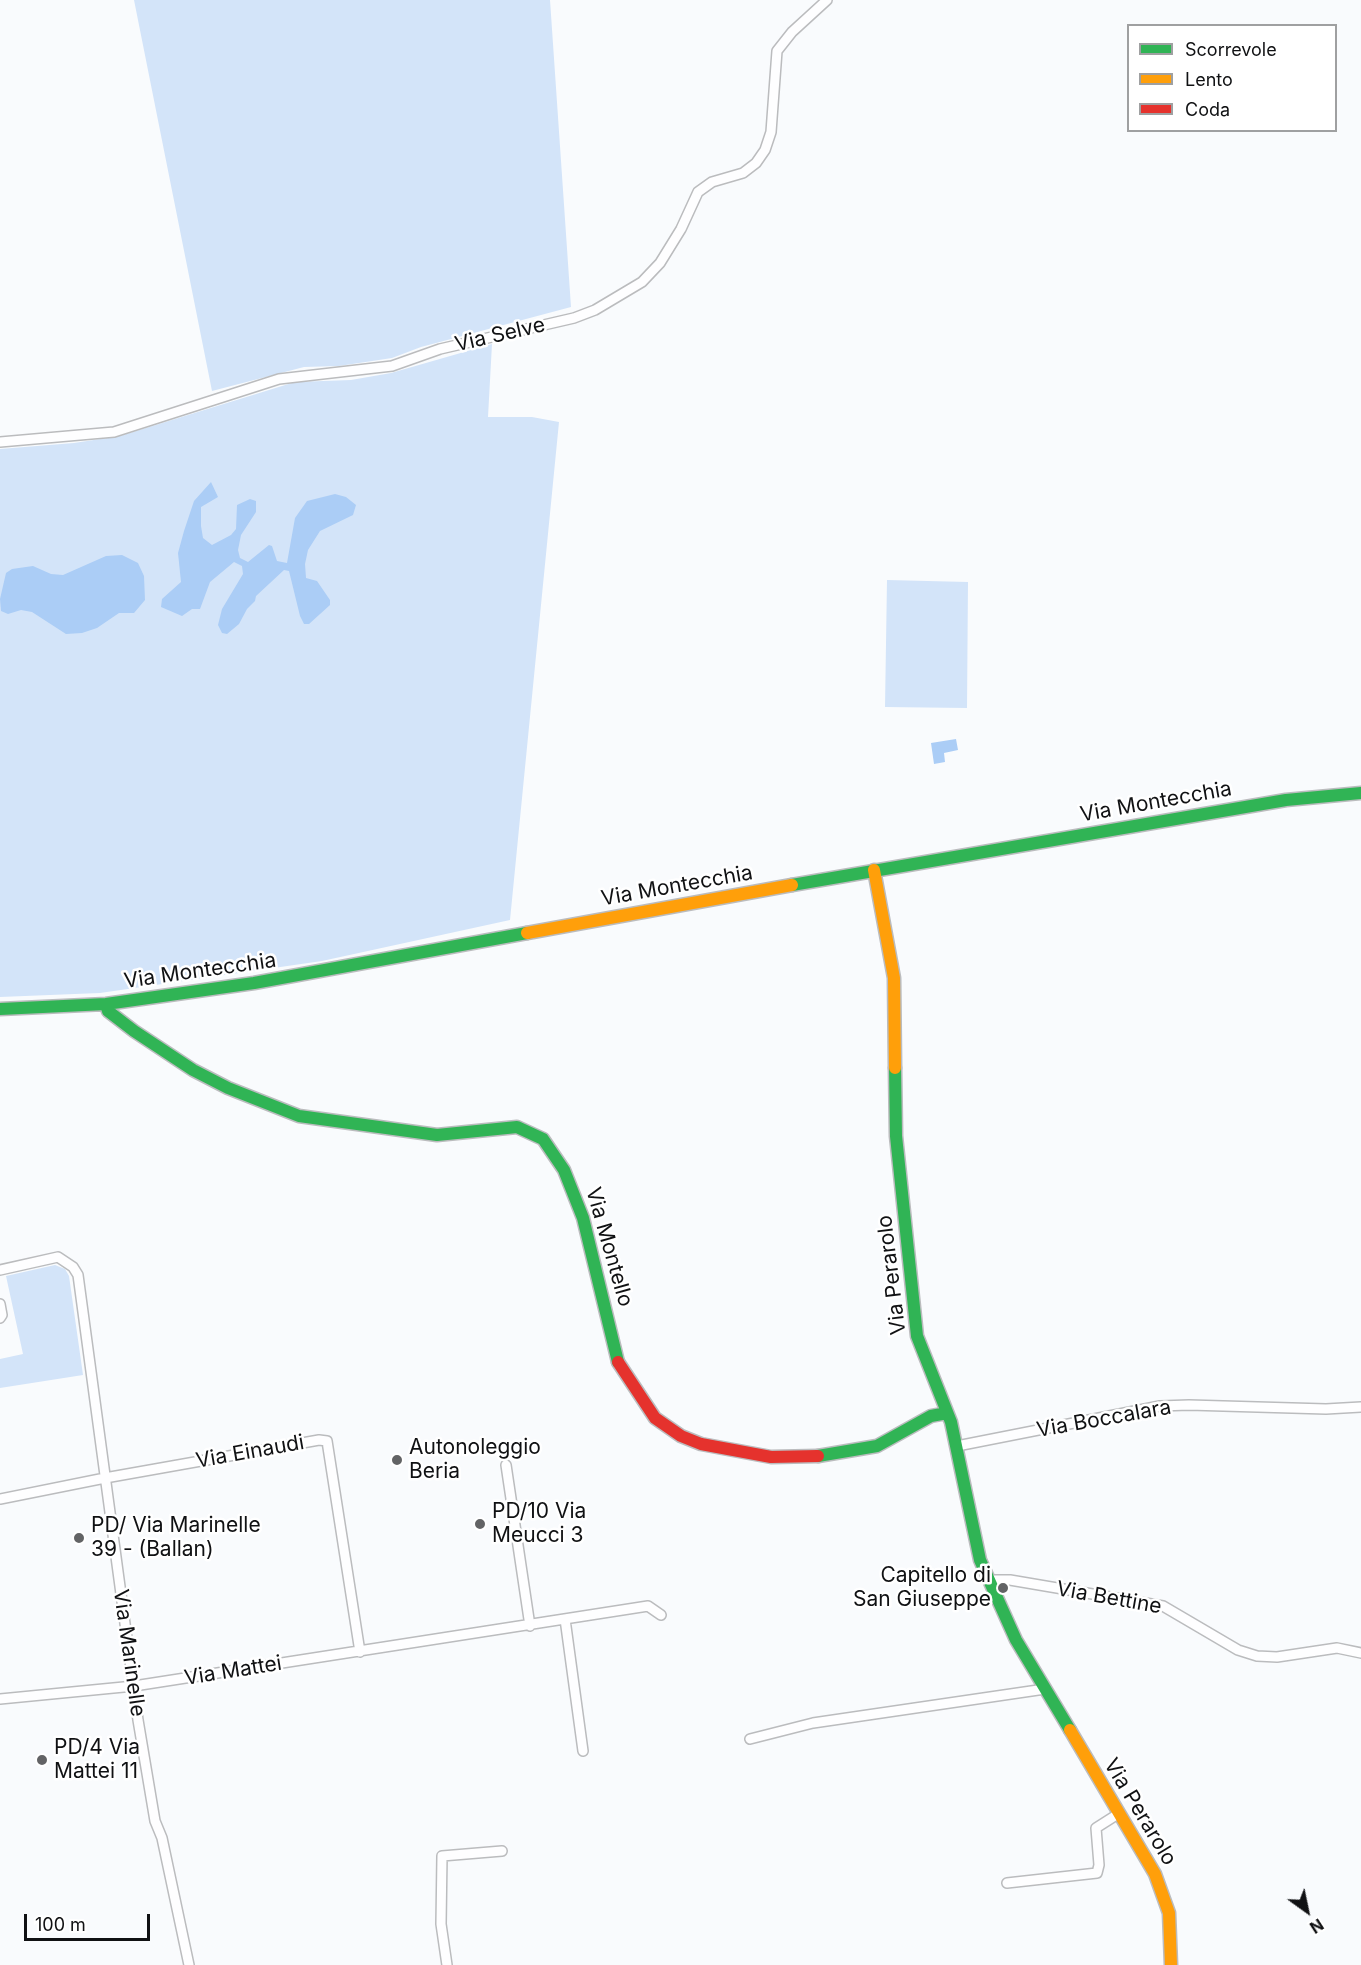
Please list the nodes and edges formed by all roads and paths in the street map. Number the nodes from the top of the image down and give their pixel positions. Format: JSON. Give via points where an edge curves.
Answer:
{"nodes":[{"id":1,"x":827,"y":0,"type":"edge"},
{"id":2,"x":0,"y":442,"type":"edge"},
{"id":3,"x":1361,"y":793,"type":"edge"},
{"id":4,"x":874,"y":870,"type":"junction"},
{"id":5,"x":106,"y":1004,"type":"junction"},
{"id":6,"x":0,"y":1009,"type":"edge"},
{"id":7,"x":0,"y":1269,"type":"edge"},
{"id":8,"x":0,"y":1304,"type":"edge"},
{"id":9,"x":0,"y":1318,"type":"edge"},
{"id":10,"x":1361,"y":1407,"type":"edge"},
{"id":11,"x":947,"y":1413,"type":"junction"},
{"id":12,"x":957,"y":1446,"type":"junction"},
{"id":13,"x":506,"y":1465,"type":"dead end"},
{"id":14,"x":105,"y":1478,"type":"junction"},
{"id":15,"x":0,"y":1498,"type":"edge"},
{"id":16,"x":988,"y":1580,"type":"junction"},
{"id":17,"x":661,"y":1615,"type":"dead end"},
{"id":18,"x":565,"y":1619,"type":"junction"},
{"id":19,"x":530,"y":1626,"type":"junction"},
{"id":20,"x":360,"y":1652,"type":"junction"},
{"id":21,"x":1361,"y":1653,"type":"edge"},
{"id":22,"x":134,"y":1686,"type":"junction"},
{"id":23,"x":1045,"y":1689,"type":"junction"},
{"id":24,"x":0,"y":1698,"type":"edge"},
{"id":25,"x":750,"y":1738,"type":"dead end"},
{"id":26,"x":583,"y":1751,"type":"dead end"},
{"id":27,"x":1118,"y":1814,"type":"junction"},
{"id":28,"x":502,"y":1851,"type":"dead end"},
{"id":29,"x":1007,"y":1883,"type":"dead end"},
{"id":30,"x":189,"y":1965,"type":"edge"},
{"id":31,"x":447,"y":1965,"type":"edge"},
{"id":32,"x":1171,"y":1965,"type":"edge"}],
"edges":[{"from":1,"to":2,"type":"street","name":"Via Selve","via":[[777,51],[771,132],[756,163],[743,173],[712,182],[698,192],[660,263],[642,282],[595,310],[440,349],[392,366],[279,380],[114,432]]},
{"from":3,"to":4,"type":"street","name":"Via Montecchia","via":[[1286,800]]},
{"from":4,"to":5,"type":"street","name":"Via Montecchia","via":[[349,967]]},
{"from":4,"to":11,"type":"street","name":"Via Perarolo","via":[[894,978],[896,1136],[914,1320]]},
{"from":5,"to":6,"type":"street","name":"Via Montecchia"},
{"from":5,"to":11,"type":"street","name":"Via Montello","via":[[108,1011],[193,1070],[299,1116],[436,1135],[517,1128],[543,1139],[564,1170],[583,1218],[619,1366],[655,1418],[681,1436],[709,1446],[771,1457],[813,1457],[877,1446],[931,1416]]},
{"from":7,"to":14,"type":"street","name":"Via Marinelle","via":[[58,1257],[78,1275]]},
{"from":8,"to":9,"type":"street"},
{"from":10,"to":12,"type":"street","name":"Via Boccalara","via":[[1160,1406]]},
{"from":11,"to":12,"type":"street","name":"Via Perarolo"},
{"from":12,"to":16,"type":"street","name":"Via Perarolo","via":[[974,1540]]},
{"from":13,"to":19,"type":"street"},
{"from":14,"to":15,"type":"street","name":"Via Einaudi"},
{"from":14,"to":20,"type":"street","name":"Via Einaudi","via":[[319,1440],[327,1442]]},
{"from":14,"to":22,"type":"street","name":"Via Marinelle"},
{"from":16,"to":21,"type":"street","name":"Via Bettine","via":[[1010,1580],[1163,1606],[1238,1650],[1257,1656],[1337,1648]]},
{"from":16,"to":23,"type":"street","name":"Via Perarolo"},
{"from":17,"to":18,"type":"street","name":"Via Mattei","via":[[648,1606]]},
{"from":18,"to":19,"type":"street","name":"Via Mattei"},
{"from":18,"to":26,"type":"street"},
{"from":19,"to":20,"type":"street","name":"Via Mattei"},
{"from":20,"to":22,"type":"street","name":"Via Mattei"},
{"from":22,"to":24,"type":"street","name":"Via Mattei"},
{"from":22,"to":30,"type":"street","name":"Via Marinelle","via":[[155,1821]]},
{"from":23,"to":25,"type":"street","via":[[813,1723]]},
{"from":23,"to":27,"type":"street","name":"Via Perarolo"},
{"from":27,"to":29,"type":"street","via":[[1096,1828],[1097,1873]]},
{"from":27,"to":32,"type":"street","name":"Via Perarolo","via":[[1164,1894]]},
{"from":28,"to":31,"type":"street","via":[[442,1856],[441,1924]]}]}
